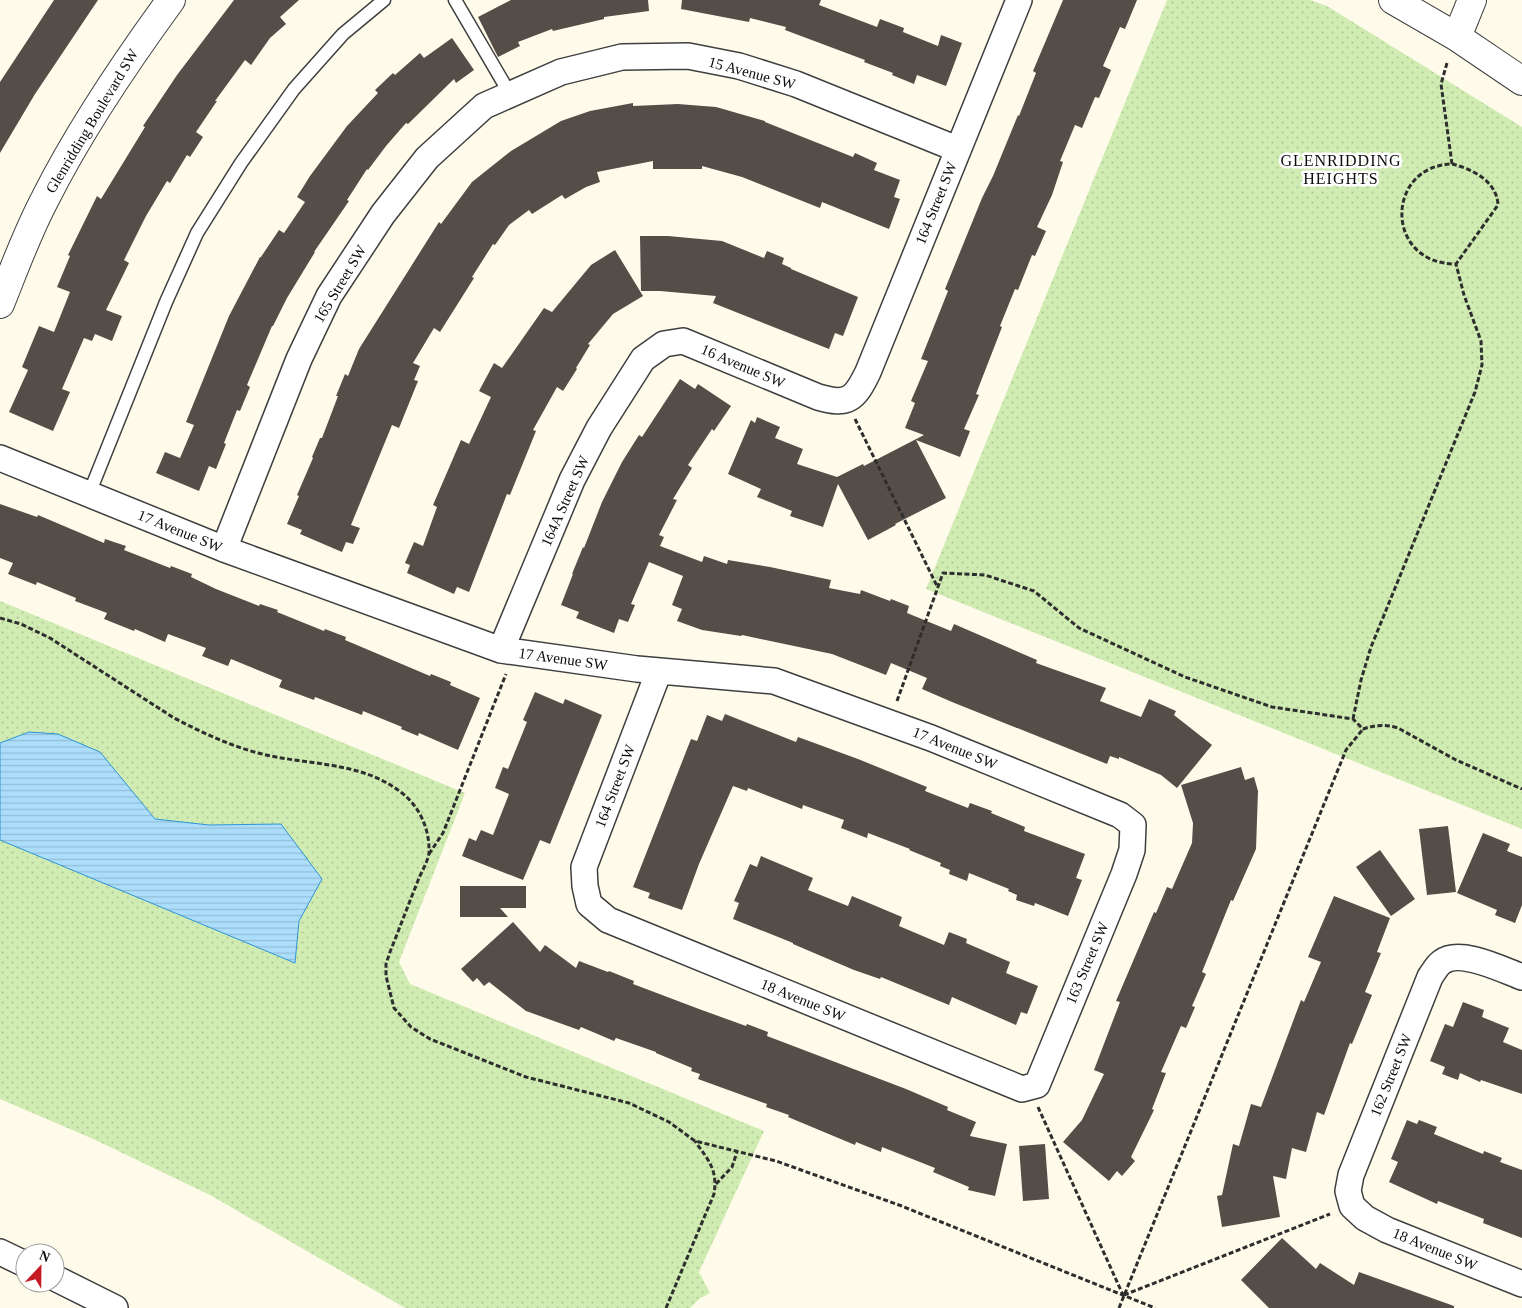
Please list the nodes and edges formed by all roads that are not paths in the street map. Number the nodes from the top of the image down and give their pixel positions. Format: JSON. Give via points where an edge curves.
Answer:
{"nodes":[{"id":1,"x":171,"y":0,"type":"edge"},
{"id":2,"x":384,"y":0,"type":"edge"},
{"id":3,"x":455,"y":0,"type":"edge"},
{"id":4,"x":1393,"y":0,"type":"edge"},
{"id":5,"x":1472,"y":0,"type":"edge"},
{"id":6,"x":1016,"y":1,"type":"edge"},
{"id":7,"x":1457,"y":37,"type":"junction"},
{"id":8,"x":1522,"y":81,"type":"edge"},
{"id":9,"x":510,"y":94,"type":"junction"},
{"id":10,"x":957,"y":149,"type":"junction"},
{"id":11,"x":0,"y":304,"type":"edge"},
{"id":12,"x":643,"y":359,"type":"joint"},
{"id":13,"x":846,"y":401,"type":"joint"},
{"id":14,"x":0,"y":458,"type":"edge"},
{"id":15,"x":89,"y":494,"type":"junction"},
{"id":16,"x":224,"y":549,"type":"junction"},
{"id":17,"x":508,"y":651,"type":"junction"},
{"id":18,"x":659,"y":671,"type":"junction"},
{"id":19,"x":1132,"y":825,"type":"joint"},
{"id":20,"x":589,"y":904,"type":"joint"},
{"id":21,"x":1522,"y":977,"type":"edge"},
{"id":22,"x":1025,"y":1088,"type":"joint"},
{"id":23,"x":1352,"y":1206,"type":"joint"},
{"id":24,"x":0,"y":1252,"type":"edge"},
{"id":25,"x":15,"y":1259,"type":"edge"},
{"id":26,"x":65,"y":1283,"type":"edge"},
{"id":27,"x":1522,"y":1284,"type":"edge"},
{"id":28,"x":115,"y":1308,"type":"edge"}],
"edges":[{"from":1,"to":11,"type":"street","name":"Glenridding Boulevard SW","via":[[136,48],[65,160],[40,209]]},
{"from":2,"to":15,"type":"lane","via":[[343,34],[294,89],[241,163],[197,233]]},
{"from":3,"to":9,"type":"lane"},
{"from":4,"to":7,"type":"street"},
{"from":5,"to":7,"type":"street"},
{"from":6,"to":10,"type":"street","name":"164 Street SW"},
{"from":7,"to":8,"type":"street"},
{"from":9,"to":10,"type":"street","name":"15 Avenue SW","via":[[561,72],[622,57],[688,56],[739,66],[796,84]]},
{"from":9,"to":16,"type":"street","name":"165 Street SW","via":[[484,106],[428,158],[383,214],[329,296],[299,359]]},
{"from":10,"to":13,"type":"street","name":"164 Street SW","via":[[868,372]]},
{"from":12,"to":13,"type":"street","name":"16 Avenue SW","via":[[664,344],[683,341],[818,397]]},
{"from":12,"to":17,"type":"street","name":"164A Street SW","via":[[599,428],[572,480]]},
{"from":14,"to":15,"type":"street","name":"17 Avenue SW"},
{"from":15,"to":16,"type":"street","name":"17 Avenue SW"},
{"from":16,"to":17,"type":"street","name":"17 Avenue SW"},
{"from":17,"to":18,"type":"street","name":"17 Avenue SW"},
{"from":18,"to":19,"type":"street","name":"17 Avenue SW","via":[[774,681],[1120,814]]},
{"from":18,"to":20,"type":"street","name":"164 Street SW","via":[[584,868]]},
{"from":19,"to":22,"type":"street","name":"163 Street SW","via":[[1132,850],[1124,874],[1036,1086]]},
{"from":20,"to":22,"type":"street","name":"18 Avenue SW","via":[[608,920]]},
{"from":21,"to":23,"type":"street","name":"162 Street SW","via":[[1474,959],[1455,957],[1442,961],[1430,977],[1351,1175],[1348,1191]]},
{"from":23,"to":27,"type":"street","name":"18 Avenue SW","via":[[1386,1230]]},
{"from":24,"to":25,"type":"street"},
{"from":26,"to":28,"type":"street"}]}
